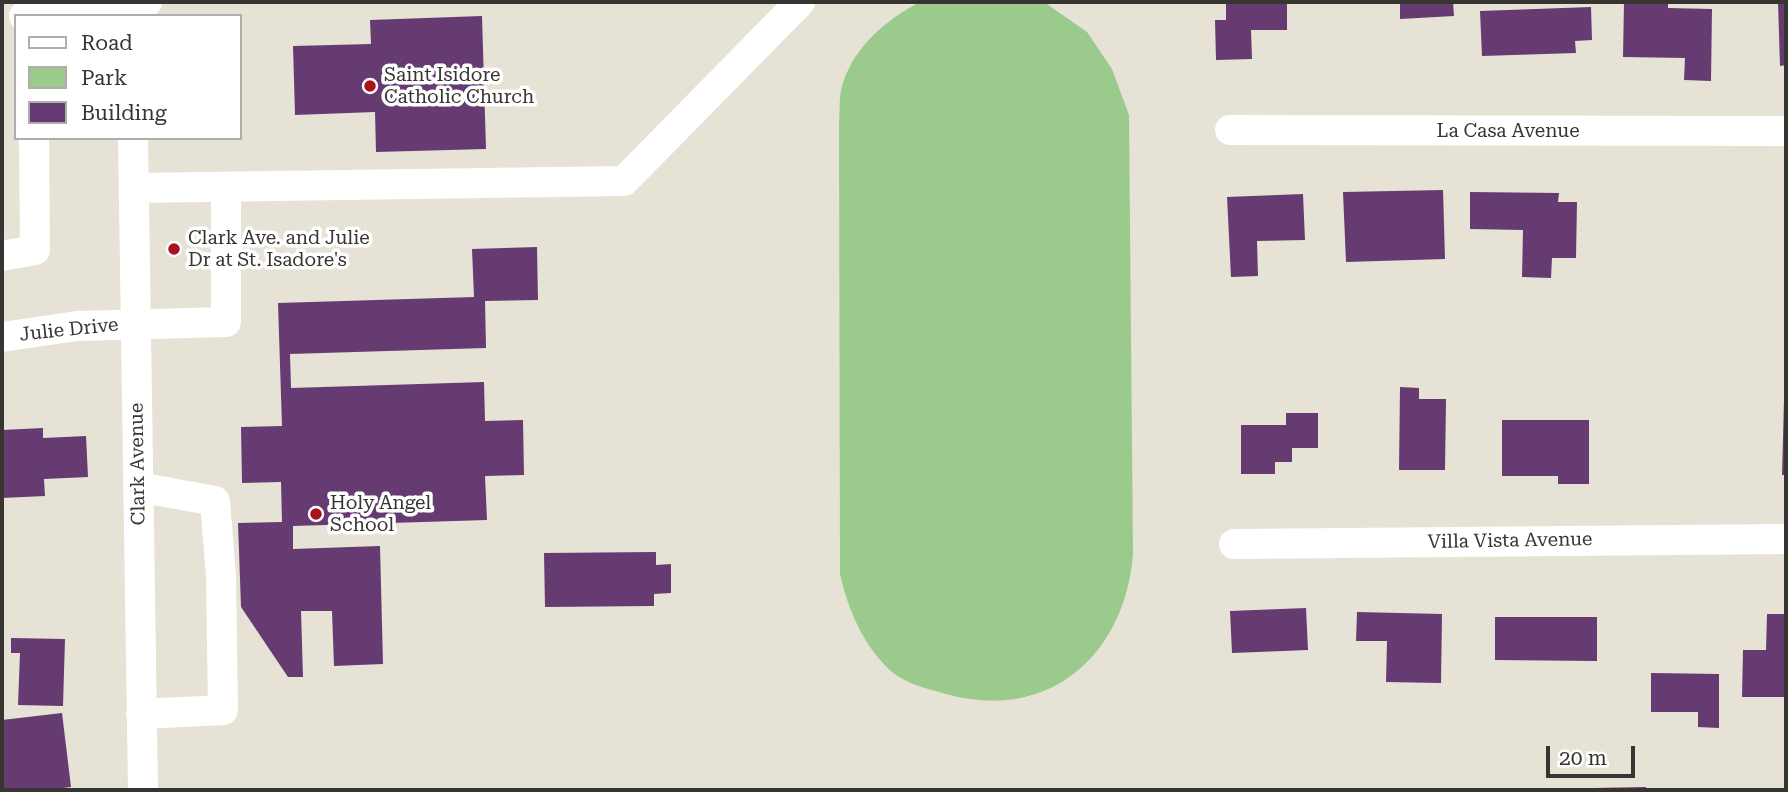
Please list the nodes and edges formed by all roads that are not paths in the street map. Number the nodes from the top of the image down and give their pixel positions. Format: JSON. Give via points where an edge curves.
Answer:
{"nodes":[{"id":1,"x":131,"y":2,"type":"edge"},
{"id":2,"x":147,"y":2,"type":"edge"},
{"id":3,"x":800,"y":2,"type":"edge"},
{"id":4,"x":41,"y":14,"type":"edge"},
{"id":5,"x":1230,"y":130,"type":"dead end"},
{"id":6,"x":1786,"y":131,"type":"edge"},
{"id":7,"x":34,"y":140,"type":"edge"},
{"id":8,"x":133,"y":140,"type":"edge"},
{"id":9,"x":134,"y":188,"type":"junction"},
{"id":10,"x":226,"y":188,"type":"junction"},
{"id":11,"x":2,"y":256,"type":"edge"},
{"id":12,"x":135,"y":324,"type":"junction"},
{"id":13,"x":2,"y":337,"type":"edge"},
{"id":14,"x":138,"y":487,"type":"junction"},
{"id":15,"x":1786,"y":539,"type":"edge"},
{"id":16,"x":1234,"y":544,"type":"dead end"},
{"id":17,"x":141,"y":714,"type":"junction"},
{"id":18,"x":142,"y":790,"type":"edge"}],
"edges":[{"from":1,"to":2,"type":"street"},
{"from":1,"to":4,"type":"street"},
{"from":3,"to":10,"type":"street","via":[[624,181]]},
{"from":5,"to":6,"type":"street","name":"La Casa Avenue"},
{"from":7,"to":11,"type":"street","via":[[35,250]]},
{"from":8,"to":9,"type":"street","name":"Clark Avenue"},
{"from":9,"to":10,"type":"street"},
{"from":9,"to":12,"type":"street","name":"Clark Avenue"},
{"from":10,"to":12,"type":"street","name":"Julie Drive","via":[[226,323]]},
{"from":12,"to":13,"type":"street","name":"Julie Drive","via":[[77,326]]},
{"from":12,"to":14,"type":"street","name":"Clark Avenue"},
{"from":14,"to":17,"type":"street","name":"Clark Avenue"},
{"from":14,"to":17,"type":"street","via":[[215,501],[223,710]]},
{"from":15,"to":16,"type":"street","name":"Villa Vista Avenue"},
{"from":17,"to":18,"type":"street","name":"Clark Avenue"}]}
